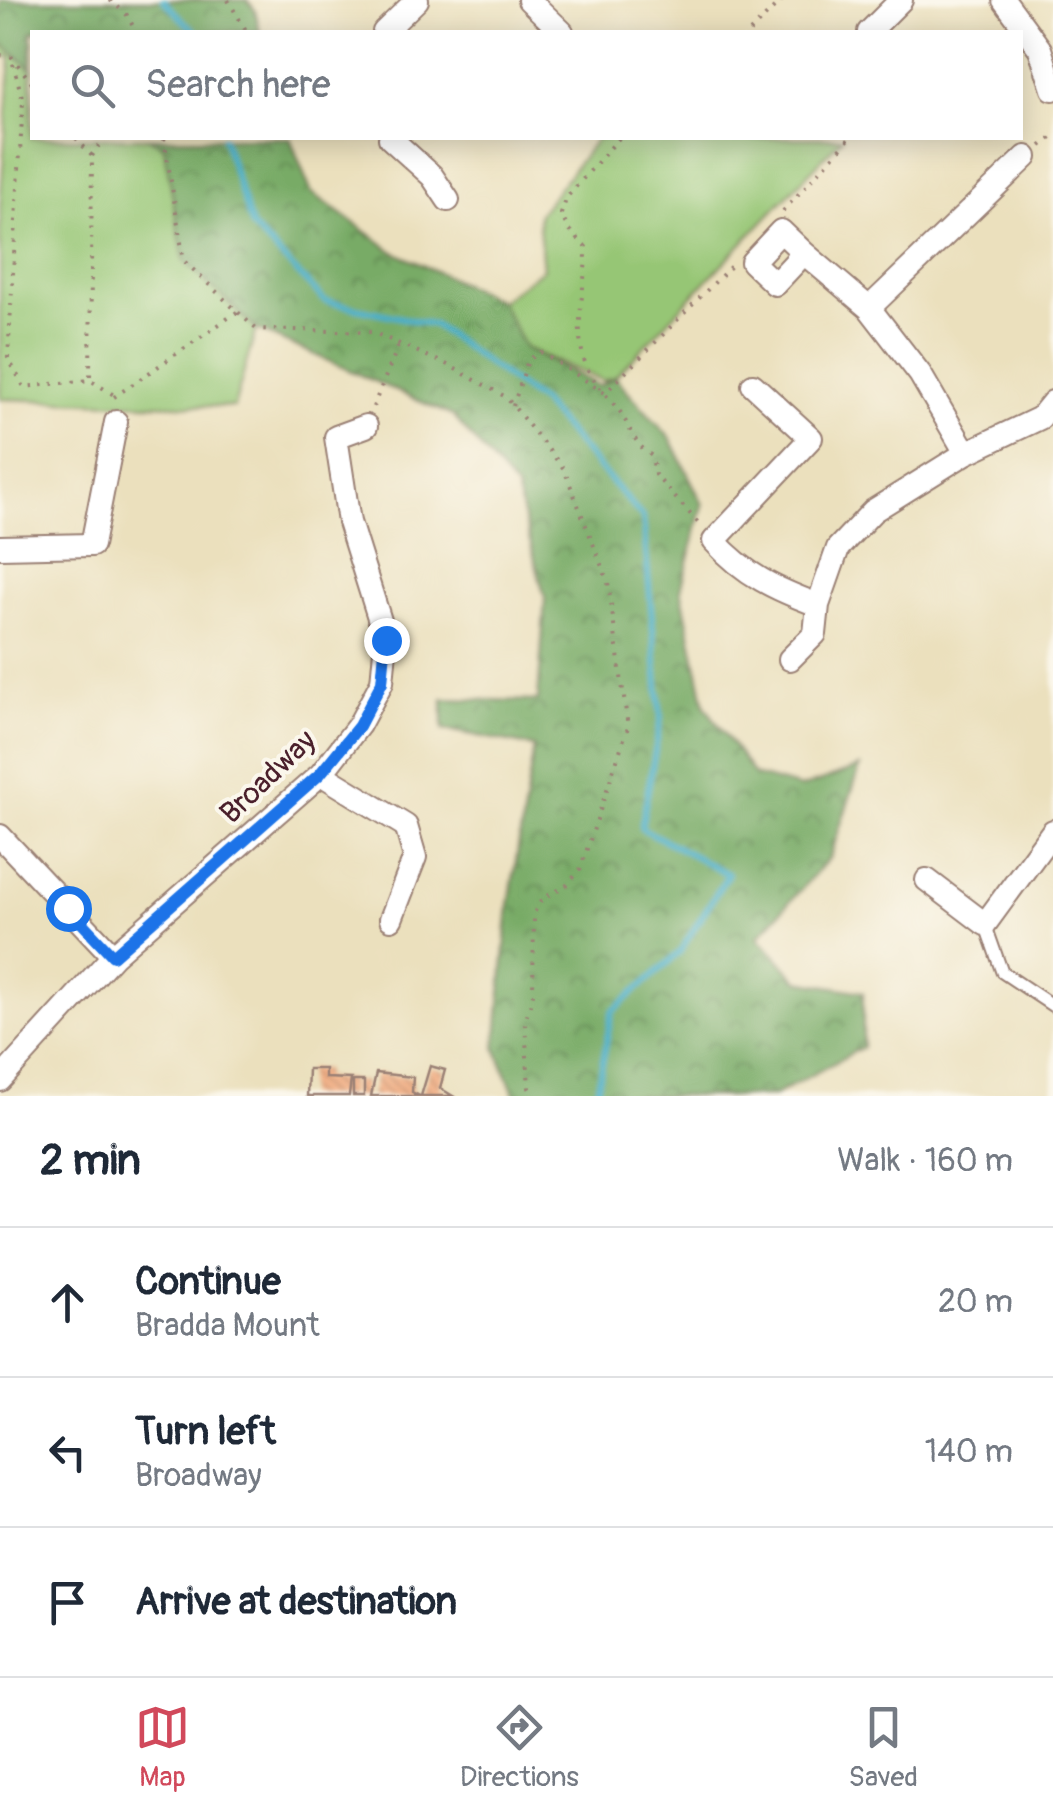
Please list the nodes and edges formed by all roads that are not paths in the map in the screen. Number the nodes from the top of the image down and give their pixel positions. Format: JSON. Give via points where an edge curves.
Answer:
{"nodes":[{"id":1,"x":417,"y":0,"type":"edge"},
{"id":2,"x":529,"y":0,"type":"edge"},
{"id":3,"x":901,"y":0,"type":"edge"},
{"id":4,"x":1004,"y":0,"type":"edge"},
{"id":5,"x":386,"y":30,"type":"edge"},
{"id":6,"x":560,"y":30,"type":"edge"},
{"id":7,"x":871,"y":30,"type":"edge"},
{"id":8,"x":1047,"y":45,"type":"edge"},
{"id":9,"x":1053,"y":89,"type":"edge"},
{"id":10,"x":392,"y":140,"type":"edge"},
{"id":11,"x":1026,"y":157,"type":"dead end"},
{"id":12,"x":448,"y":200,"type":"dead end"},
{"id":13,"x":804,"y":253,"type":"dead end"},
{"id":14,"x":869,"y":308,"type":"junction"},
{"id":15,"x":753,"y":385,"type":"dead end"},
{"id":16,"x":1053,"y":402,"type":"edge"},
{"id":17,"x":116,"y":422,"type":"road end"},
{"id":18,"x":366,"y":426,"type":"road end"},
{"id":19,"x":966,"y":453,"type":"junction"},
{"id":20,"x":0,"y":547,"type":"edge"},
{"id":21,"x":818,"y":605,"type":"junction"},
{"id":22,"x":790,"y":659,"type":"dead end"},
{"id":23,"x":320,"y":774,"type":"junction"},
{"id":24,"x":1053,"y":830,"type":"edge"},
{"id":25,"x":0,"y":836,"type":"edge"},
{"id":26,"x":928,"y":880,"type":"dead end"},
{"id":27,"x":391,"y":919,"type":"dead end"},
{"id":28,"x":986,"y":924,"type":"junction"},
{"id":29,"x":113,"y":956,"type":"junction"},
{"id":30,"x":1053,"y":1006,"type":"edge"},
{"id":31,"x":0,"y":1080,"type":"edge"}],
"edges":[{"from":1,"to":5,"type":"street"},
{"from":2,"to":6,"type":"street"},
{"from":3,"to":7,"type":"street"},
{"from":4,"to":8,"type":"street"},
{"from":8,"to":9,"type":"street"},
{"from":10,"to":12,"type":"street"},
{"from":11,"to":14,"type":"street"},
{"from":13,"to":14,"type":"street"},
{"from":14,"to":19,"type":"street","via":[[920,374]]},
{"from":15,"to":21,"type":"street","via":[[811,438],[714,541],[764,586]]},
{"from":16,"to":19,"type":"street","via":[[1040,418]]},
{"from":17,"to":20,"type":"street","via":[[92,545]]},
{"from":18,"to":23,"type":"street","name":"Broadway","via":[[336,437],[349,522],[386,640],[382,682],[359,726]]},
{"from":19,"to":21,"type":"street","via":[[872,511],[838,548]]},
{"from":21,"to":22,"type":"street","via":[[814,634]]},
{"from":23,"to":27,"type":"street","via":[[406,826],[416,857]]},
{"from":23,"to":29,"type":"street","name":"Broadway"},
{"from":24,"to":28,"type":"street"},
{"from":25,"to":29,"type":"street"},
{"from":26,"to":28,"type":"street"},
{"from":28,"to":30,"type":"lane","via":[[1002,972]]},
{"from":29,"to":31,"type":"street","name":"Broadway"}]}
